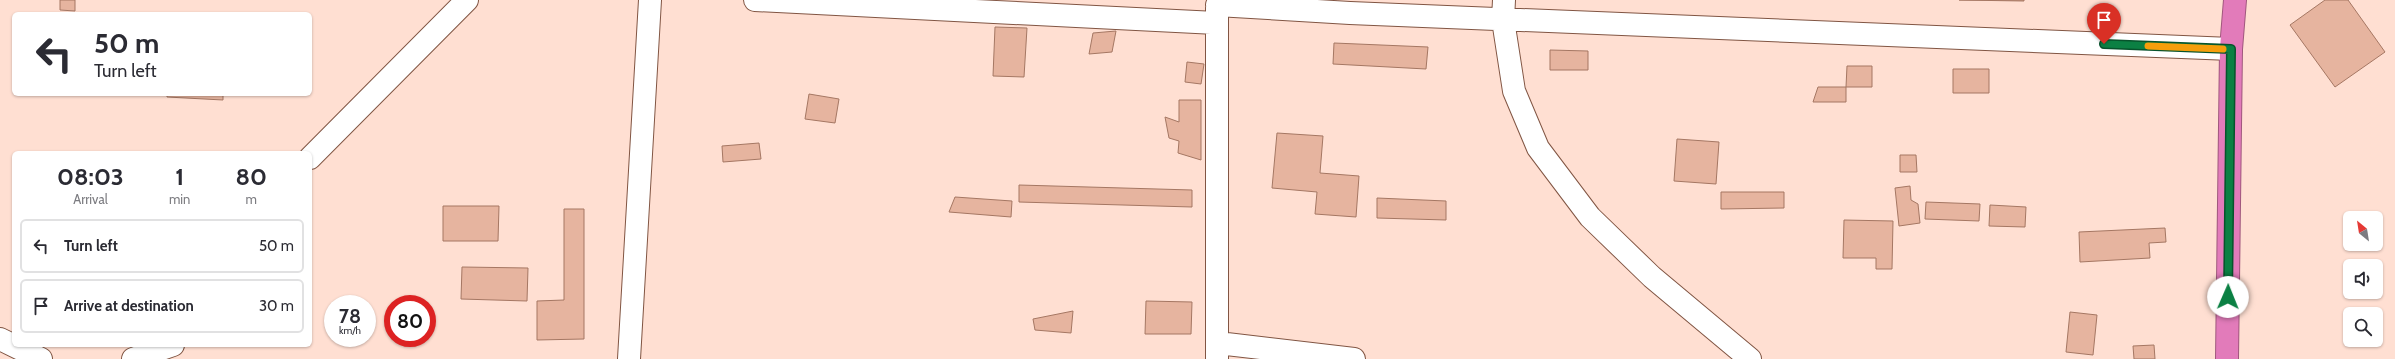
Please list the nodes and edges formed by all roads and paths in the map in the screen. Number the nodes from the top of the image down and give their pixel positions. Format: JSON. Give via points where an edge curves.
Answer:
{"nodes":[{"id":1,"x":467,"y":0,"type":"edge"},
{"id":2,"x":650,"y":0,"type":"edge"},
{"id":3,"x":755,"y":0,"type":"edge"},
{"id":4,"x":2235,"y":0,"type":"edge"},
{"id":5,"x":1217,"y":9,"type":"edge"},
{"id":6,"x":1503,"y":10,"type":"edge"},
{"id":7,"x":2231,"y":49,"type":"junction"},
{"id":8,"x":312,"y":156,"type":"edge"},
{"id":9,"x":0,"y":339,"type":"edge"},
{"id":10,"x":12,"y":345,"type":"edge"},
{"id":11,"x":16,"y":347,"type":"edge"},
{"id":12,"x":167,"y":347,"type":"edge"},
{"id":13,"x":1217,"y":351,"type":"edge"},
{"id":14,"x":41,"y":359,"type":"edge"},
{"id":15,"x":133,"y":359,"type":"edge"},
{"id":16,"x":629,"y":359,"type":"edge"},
{"id":17,"x":1354,"y":359,"type":"edge"},
{"id":18,"x":1750,"y":359,"type":"edge"},
{"id":19,"x":2227,"y":359,"type":"edge"}],
"edges":[{"from":1,"to":8,"type":"street"},
{"from":2,"to":16,"type":"street"},
{"from":3,"to":5,"type":"street"},
{"from":4,"to":7,"type":"highway"},
{"from":5,"to":6,"type":"street","via":[[1350,14]]},
{"from":5,"to":13,"type":"street"},
{"from":6,"to":7,"type":"street"},
{"from":6,"to":18,"type":"street","via":[[1514,91],[1538,148],[1590,217],[1652,277]]},
{"from":7,"to":19,"type":"highway"},
{"from":9,"to":10,"type":"street"},
{"from":11,"to":14,"type":"street"},
{"from":12,"to":15,"type":"street"},
{"from":13,"to":17,"type":"street"}]}
